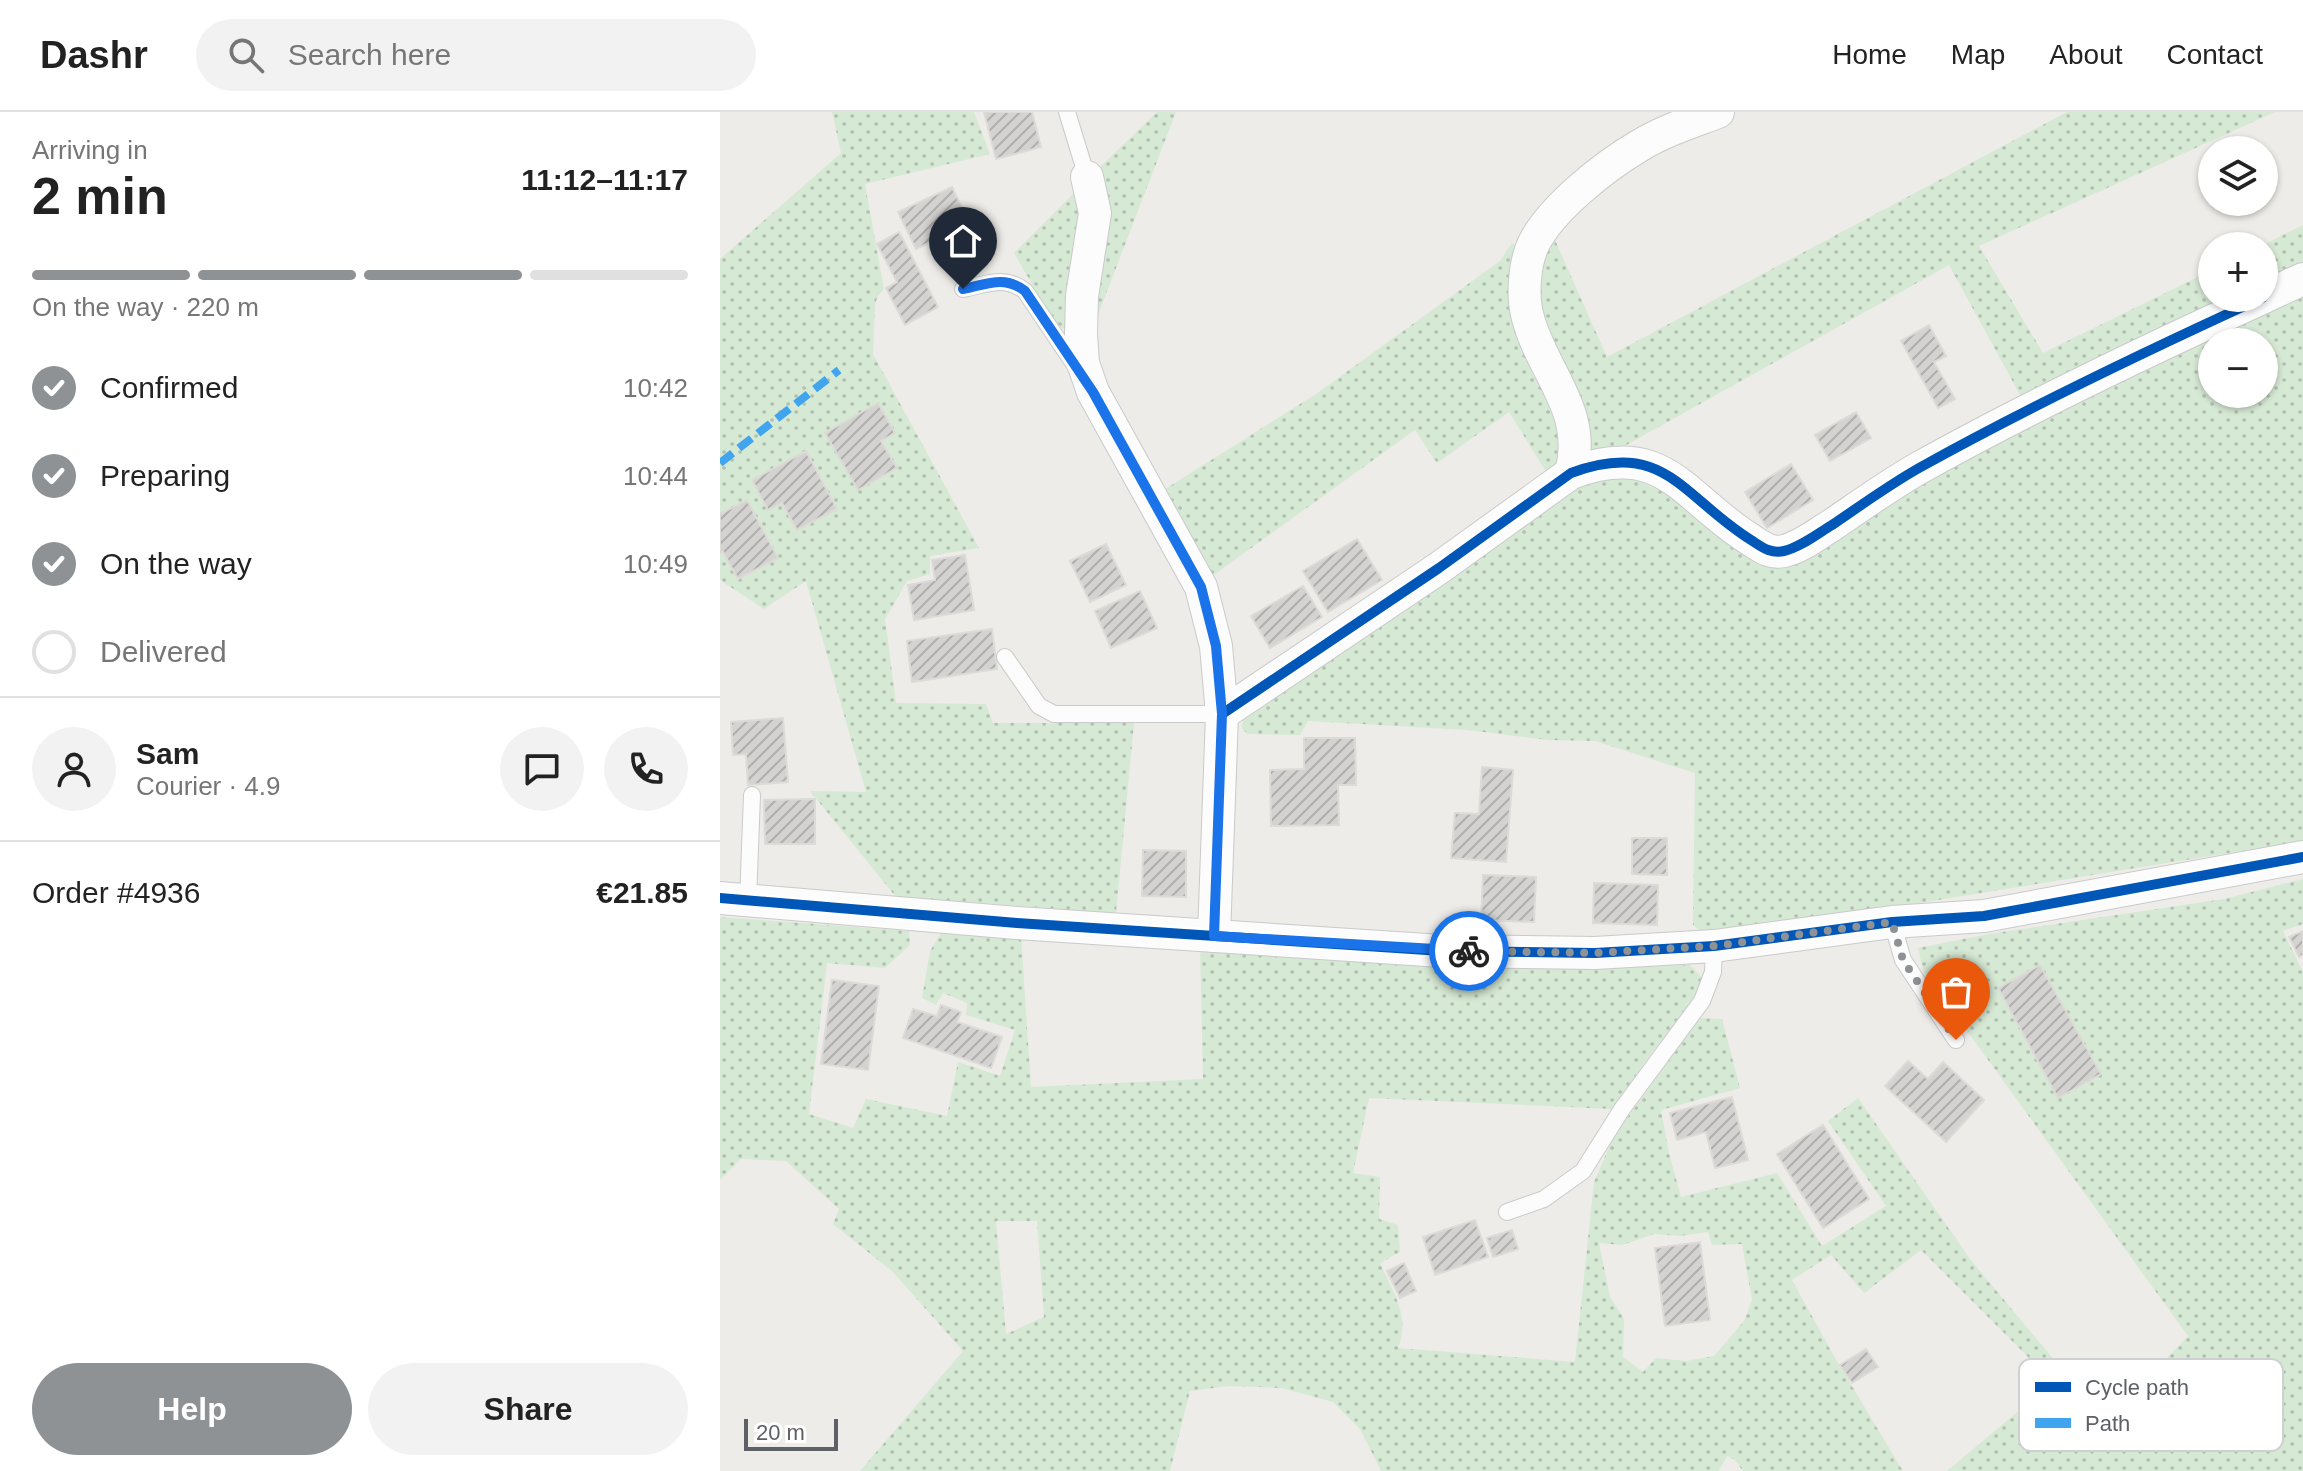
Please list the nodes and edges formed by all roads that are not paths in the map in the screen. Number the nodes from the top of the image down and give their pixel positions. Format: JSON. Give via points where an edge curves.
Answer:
{"nodes":[{"id":1,"x":1067,"y":112,"type":"edge"},
{"id":2,"x":1718,"y":112,"type":"edge"},
{"id":3,"x":1087,"y":177,"type":"joint"},
{"id":4,"x":2303,"y":279,"type":"edge"},
{"id":5,"x":963,"y":289,"type":"dead end"},
{"id":6,"x":2278,"y":291,"type":"edge"},
{"id":7,"x":2234,"y":312,"type":"edge"},
{"id":8,"x":1093,"y":392,"type":"junction"},
{"id":9,"x":1571,"y":473,"type":"junction"},
{"id":10,"x":1005,"y":657,"type":"dead end"},
{"id":11,"x":1222,"y":714,"type":"junction"},
{"id":12,"x":752,"y":795,"type":"dead end"},
{"id":13,"x":2303,"y":857,"type":"edge"},
{"id":14,"x":734,"y":900,"type":"edge"},
{"id":15,"x":1892,"y":922,"type":"junction"},
{"id":16,"x":1214,"y":936,"type":"junction"},
{"id":17,"x":1714,"y":946,"type":"junction"},
{"id":18,"x":1956,"y":1040,"type":"dead end"},
{"id":19,"x":1507,"y":1212,"type":"dead end"}],
"edges":[{"from":1,"to":3,"type":"lane"},
{"from":2,"to":9,"type":"street","via":[[1640,145],[1605,170],[1553,217],[1531,249],[1526,268],[1528,317],[1575,429],[1577,452]]},
{"from":3,"to":8,"type":"street","via":[[1095,213],[1081,334]]},
{"from":4,"to":6,"type":"street"},
{"from":5,"to":8,"type":"lane","via":[[1014,282]]},
{"from":7,"to":9,"type":"street","via":[[1976,437],[1786,550],[1770,552],[1647,465],[1618,460]]},
{"from":8,"to":11,"type":"street","via":[[1201,587],[1216,646]]},
{"from":9,"to":11,"type":"street"},
{"from":10,"to":11,"type":"lane","via":[[1039,706],[1054,714]]},
{"from":11,"to":16,"type":"street"},
{"from":12,"to":14,"type":"lane"},
{"from":13,"to":15,"type":"street","via":[[1984,916]]},
{"from":14,"to":16,"type":"street"},
{"from":15,"to":17,"type":"street"},
{"from":15,"to":18,"type":"lane","via":[[1903,960]]},
{"from":16,"to":17,"type":"street","via":[[1442,951],[1595,953]]},
{"from":17,"to":19,"type":"lane","via":[[1713,972],[1702,1001],[1583,1171],[1544,1199]]}]}
